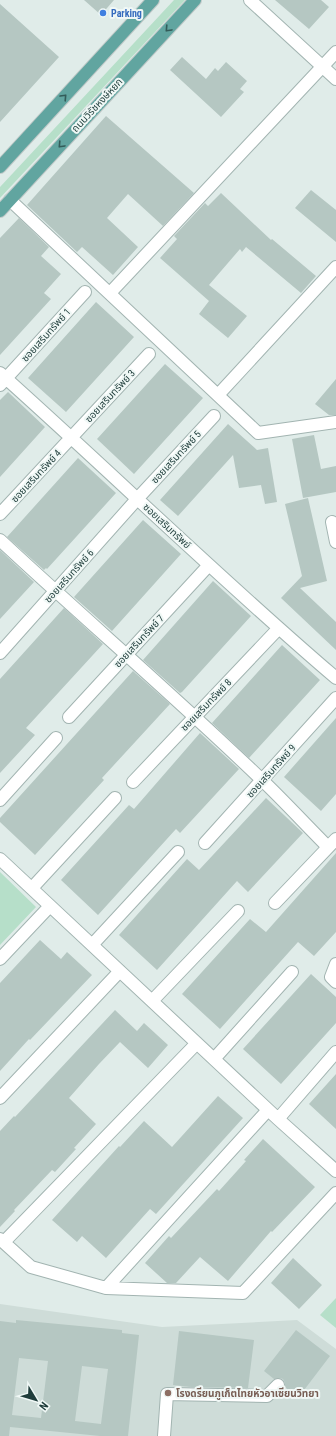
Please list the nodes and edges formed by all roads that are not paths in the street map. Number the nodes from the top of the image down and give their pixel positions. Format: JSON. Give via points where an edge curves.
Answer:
{"nodes":[{"id":1,"x":153,"y":0,"type":"edge"},
{"id":2,"x":195,"y":0,"type":"edge"},
{"id":3,"x":250,"y":0,"type":"edge"},
{"id":4,"x":336,"y":52,"type":"edge"},
{"id":5,"x":323,"y":67,"type":"junction"},
{"id":6,"x":336,"y":79,"type":"edge"},
{"id":7,"x":0,"y":167,"type":"edge"},
{"id":8,"x":10,"y":200,"type":"junction"},
{"id":9,"x":0,"y":211,"type":"edge"},
{"id":10,"x":336,"y":267,"type":"edge"},
{"id":11,"x":85,"y":292,"type":"dead end"},
{"id":12,"x":110,"y":293,"type":"junction"},
{"id":13,"x":149,"y":354,"type":"dead end"},
{"id":14,"x":2,"y":379,"type":"edge"},
{"id":15,"x":218,"y":395,"type":"junction"},
{"id":16,"x":214,"y":416,"type":"dead end"},
{"id":17,"x":336,"y":422,"type":"edge"},
{"id":18,"x":71,"y":437,"type":"junction"},
{"id":19,"x":138,"y":498,"type":"junction"},
{"id":20,"x":0,"y":514,"type":"edge"},
{"id":21,"x":332,"y":522,"type":"dead end"},
{"id":22,"x":0,"y":540,"type":"edge"},
{"id":23,"x":336,"y":542,"type":"edge"},
{"id":24,"x":209,"y":565,"type":"junction"},
{"id":25,"x":55,"y":592,"type":"junction"},
{"id":26,"x":278,"y":629,"type":"junction"},
{"id":27,"x":0,"y":653,"type":"edge"},
{"id":28,"x":126,"y":654,"type":"junction"},
{"id":29,"x":336,"y":678,"type":"edge"},
{"id":30,"x":336,"y":698,"type":"edge"},
{"id":31,"x":69,"y":717,"type":"dead end"},
{"id":32,"x":194,"y":717,"type":"junction"},
{"id":33,"x":56,"y":738,"type":"dead end"},
{"id":34,"x":262,"y":780,"type":"junction"},
{"id":35,"x":133,"y":782,"type":"dead end"},
{"id":36,"x":114,"y":798,"type":"dead end"},
{"id":37,"x":0,"y":800,"type":"edge"},
{"id":38,"x":205,"y":843,"type":"dead end"},
{"id":39,"x":332,"y":843,"type":"edge"},
{"id":40,"x":178,"y":852,"type":"dead end"},
{"id":41,"x":0,"y":859,"type":"edge"},
{"id":42,"x":32,"y":888,"type":"junction"},
{"id":43,"x":275,"y":903,"type":"dead end"},
{"id":44,"x":50,"y":906,"type":"junction"},
{"id":45,"x":238,"y":911,"type":"dead end"},
{"id":46,"x":92,"y":945,"type":"junction"},
{"id":47,"x":0,"y":959,"type":"edge"},
{"id":48,"x":336,"y":964,"type":"edge"},
{"id":49,"x":120,"y":971,"type":"junction"},
{"id":50,"x":292,"y":972,"type":"dead end"},
{"id":51,"x":336,"y":982,"type":"edge"},
{"id":52,"x":152,"y":1001,"type":"junction"},
{"id":53,"x":197,"y":1043,"type":"junction"},
{"id":54,"x":336,"y":1052,"type":"edge"},
{"id":55,"x":214,"y":1060,"type":"junction"},
{"id":56,"x":0,"y":1098,"type":"edge"},
{"id":57,"x":268,"y":1110,"type":"junction"},
{"id":58,"x":278,"y":1119,"type":"junction"},
{"id":59,"x":336,"y":1171,"type":"edge"},
{"id":60,"x":336,"y":1193,"type":"edge"},
{"id":61,"x":2,"y":1241,"type":"edge"},
{"id":62,"x":106,"y":1288,"type":"junction"},
{"id":63,"x":278,"y":1385,"type":"dead end"},
{"id":64,"x":164,"y":1436,"type":"edge"}],
"edges":[{"from":7,"to":1,"type":"main road","one_way":true},
{"from":2,"to":8,"type":"main road","name":"ถนนวิรัชหงษ์หยก","one_way":true},
{"from":3,"to":5,"type":"street"},
{"from":4,"to":5,"type":"street"},
{"from":5,"to":6,"type":"street"},
{"from":5,"to":12,"type":"street"},
{"from":8,"to":9,"type":"main road","name":"ถนนวิรัชหงษ์หยก"},
{"from":8,"to":12,"type":"street"},
{"from":10,"to":15,"type":"street"},
{"from":11,"to":14,"type":"street","name":"ซอยเสริมทรัพย์ 1"},
{"from":12,"to":15,"type":"street"},
{"from":13,"to":18,"type":"street","name":"ซอยเสริมทรัพย์ 3"},
{"from":14,"to":18,"type":"street","name":"ซอยเสริมทรัพย์"},
{"from":15,"to":17,"type":"street","via":[[258,433]]},
{"from":16,"to":19,"type":"street","name":"ซอยเสริมทรัพย์ 5"},
{"from":18,"to":19,"type":"street","name":"ซอยเสริมทรัพย์"},
{"from":18,"to":20,"type":"street","name":"ซอยเสริมทรัพย์ 4"},
{"from":19,"to":24,"type":"street","name":"ซอยเสริมทรัพย์"},
{"from":19,"to":25,"type":"street","name":"ซอยเสริมทรัพย์ 6"},
{"from":21,"to":23,"type":"street"},
{"from":22,"to":25,"type":"street"},
{"from":24,"to":26,"type":"street","name":"ซอยเสริมทรัพย์"},
{"from":24,"to":28,"type":"street","name":"ซอยเสริมทรัพย์ 7"},
{"from":25,"to":27,"type":"street","name":"ซอยเสริมทรัพย์ 6"},
{"from":25,"to":28,"type":"street"},
{"from":26,"to":29,"type":"street","name":"ซอยเสริมทรัพย์"},
{"from":26,"to":32,"type":"street","name":"ซอยเสริมทรัพย์ 8"},
{"from":28,"to":31,"type":"street","name":"ซอยเสริมทรัพย์ 7"},
{"from":28,"to":32,"type":"street"},
{"from":30,"to":34,"type":"street","name":"ซอยเสริมทรัพย์ 9"},
{"from":32,"to":34,"type":"street"},
{"from":32,"to":35,"type":"street","name":"ซอยเสริมทรัพย์ 8"},
{"from":33,"to":37,"type":"street"},
{"from":34,"to":38,"type":"street","name":"ซอยเสริมทรัพย์ 9"},
{"from":34,"to":39,"type":"street"},
{"from":36,"to":42,"type":"street"},
{"from":39,"to":43,"type":"street"},
{"from":40,"to":46,"type":"street"},
{"from":41,"to":42,"type":"street"},
{"from":42,"to":44,"type":"street"},
{"from":44,"to":46,"type":"street"},
{"from":44,"to":47,"type":"street"},
{"from":45,"to":52,"type":"street"},
{"from":46,"to":49,"type":"street"},
{"from":48,"to":51,"type":"street","via":[[331,977]]},
{"from":49,"to":52,"type":"street"},
{"from":49,"to":56,"type":"street"},
{"from":50,"to":55,"type":"street"},
{"from":52,"to":53,"type":"street"},
{"from":53,"to":55,"type":"street"},
{"from":53,"to":61,"type":"street"},
{"from":54,"to":58,"type":"street"},
{"from":55,"to":57,"type":"street"},
{"from":57,"to":58,"type":"street"},
{"from":57,"to":62,"type":"street"},
{"from":58,"to":59,"type":"street"},
{"from":60,"to":62,"type":"street","via":[[243,1293]]},
{"from":61,"to":62,"type":"street","via":[[31,1267]]},
{"from":63,"to":64,"type":"street","via":[[267,1396],[167,1394]]}]}
